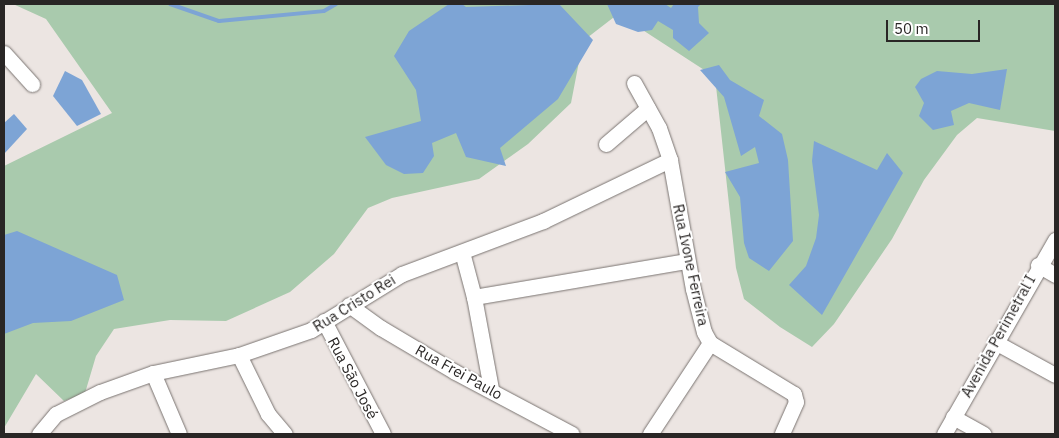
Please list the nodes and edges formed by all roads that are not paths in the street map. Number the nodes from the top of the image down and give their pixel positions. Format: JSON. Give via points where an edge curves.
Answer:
{"nodes":[{"id":1,"x":4,"y":53,"type":"edge"},
{"id":2,"x":634,"y":83,"type":"dead end"},
{"id":3,"x":32,"y":84,"type":"dead end"},
{"id":4,"x":648,"y":108,"type":"junction"},
{"id":5,"x":606,"y":144,"type":"dead end"},
{"id":6,"x":670,"y":160,"type":"junction"},
{"id":7,"x":1055,"y":240,"type":"edge"},
{"id":8,"x":462,"y":252,"type":"junction"},
{"id":9,"x":687,"y":262,"type":"junction"},
{"id":10,"x":1038,"y":265,"type":"junction"},
{"id":11,"x":1055,"y":275,"type":"edge"},
{"id":12,"x":474,"y":297,"type":"junction"},
{"id":13,"x":349,"y":305,"type":"junction"},
{"id":14,"x":324,"y":321,"type":"junction"},
{"id":15,"x":995,"y":342,"type":"junction"},
{"id":16,"x":710,"y":343,"type":"junction"},
{"id":17,"x":239,"y":355,"type":"junction"},
{"id":18,"x":153,"y":372,"type":"junction"},
{"id":19,"x":1055,"y":375,"type":"edge"},
{"id":20,"x":491,"y":389,"type":"junction"},
{"id":21,"x":953,"y":417,"type":"junction"},
{"id":22,"x":377,"y":432,"type":"edge"},
{"id":23,"x":788,"y":432,"type":"edge"},
{"id":24,"x":39,"y":434,"type":"edge"},
{"id":25,"x":180,"y":434,"type":"edge"},
{"id":26,"x":285,"y":434,"type":"edge"},
{"id":27,"x":572,"y":434,"type":"edge"},
{"id":28,"x":650,"y":434,"type":"edge"},
{"id":29,"x":944,"y":434,"type":"edge"},
{"id":30,"x":984,"y":434,"type":"edge"}],
"edges":[{"from":1,"to":3,"type":"street"},
{"from":2,"to":4,"type":"street","name":"Rua Ivone Ferreira"},
{"from":4,"to":5,"type":"street"},
{"from":4,"to":6,"type":"street","name":"Rua Ivone Ferreira"},
{"from":6,"to":8,"type":"street","name":"Rua Cristo Rei","via":[[543,221]]},
{"from":6,"to":9,"type":"street","name":"Rua Ivone Ferreira"},
{"from":7,"to":10,"type":"street","name":"Avenida Perimetral I"},
{"from":8,"to":12,"type":"street"},
{"from":8,"to":13,"type":"street","name":"Rua Cristo Rei","via":[[402,274]]},
{"from":9,"to":12,"type":"street"},
{"from":9,"to":16,"type":"street","name":"Rua Ivone Ferreira","via":[[699,318]]},
{"from":10,"to":11,"type":"street"},
{"from":10,"to":15,"type":"street","name":"Avenida Perimetral I"},
{"from":12,"to":20,"type":"street"},
{"from":13,"to":14,"type":"street","name":"Rua Cristo Rei"},
{"from":13,"to":20,"type":"street","name":"Rua Frei Paulo","via":[[381,328]]},
{"from":14,"to":17,"type":"street","name":"Rua Cristo Rei","via":[[311,330]]},
{"from":14,"to":22,"type":"street","name":"Rua São José"},
{"from":15,"to":19,"type":"street"},
{"from":15,"to":21,"type":"street","name":"Avenida Perimetral I"},
{"from":16,"to":23,"type":"street","name":"Rua Ivone Ferreira","via":[[794,394],[796,402]]},
{"from":16,"to":28,"type":"street"},
{"from":17,"to":18,"type":"street","name":"Rua Cristo Rei"},
{"from":17,"to":26,"type":"street","via":[[268,414]]},
{"from":18,"to":24,"type":"street","name":"Rua Cristo Rei","via":[[100,392],[56,414]]},
{"from":18,"to":25,"type":"street"},
{"from":20,"to":27,"type":"street","name":"Rua Frei Paulo"},
{"from":21,"to":29,"type":"street","name":"Avenida Perimetral I"},
{"from":21,"to":30,"type":"street"}]}
